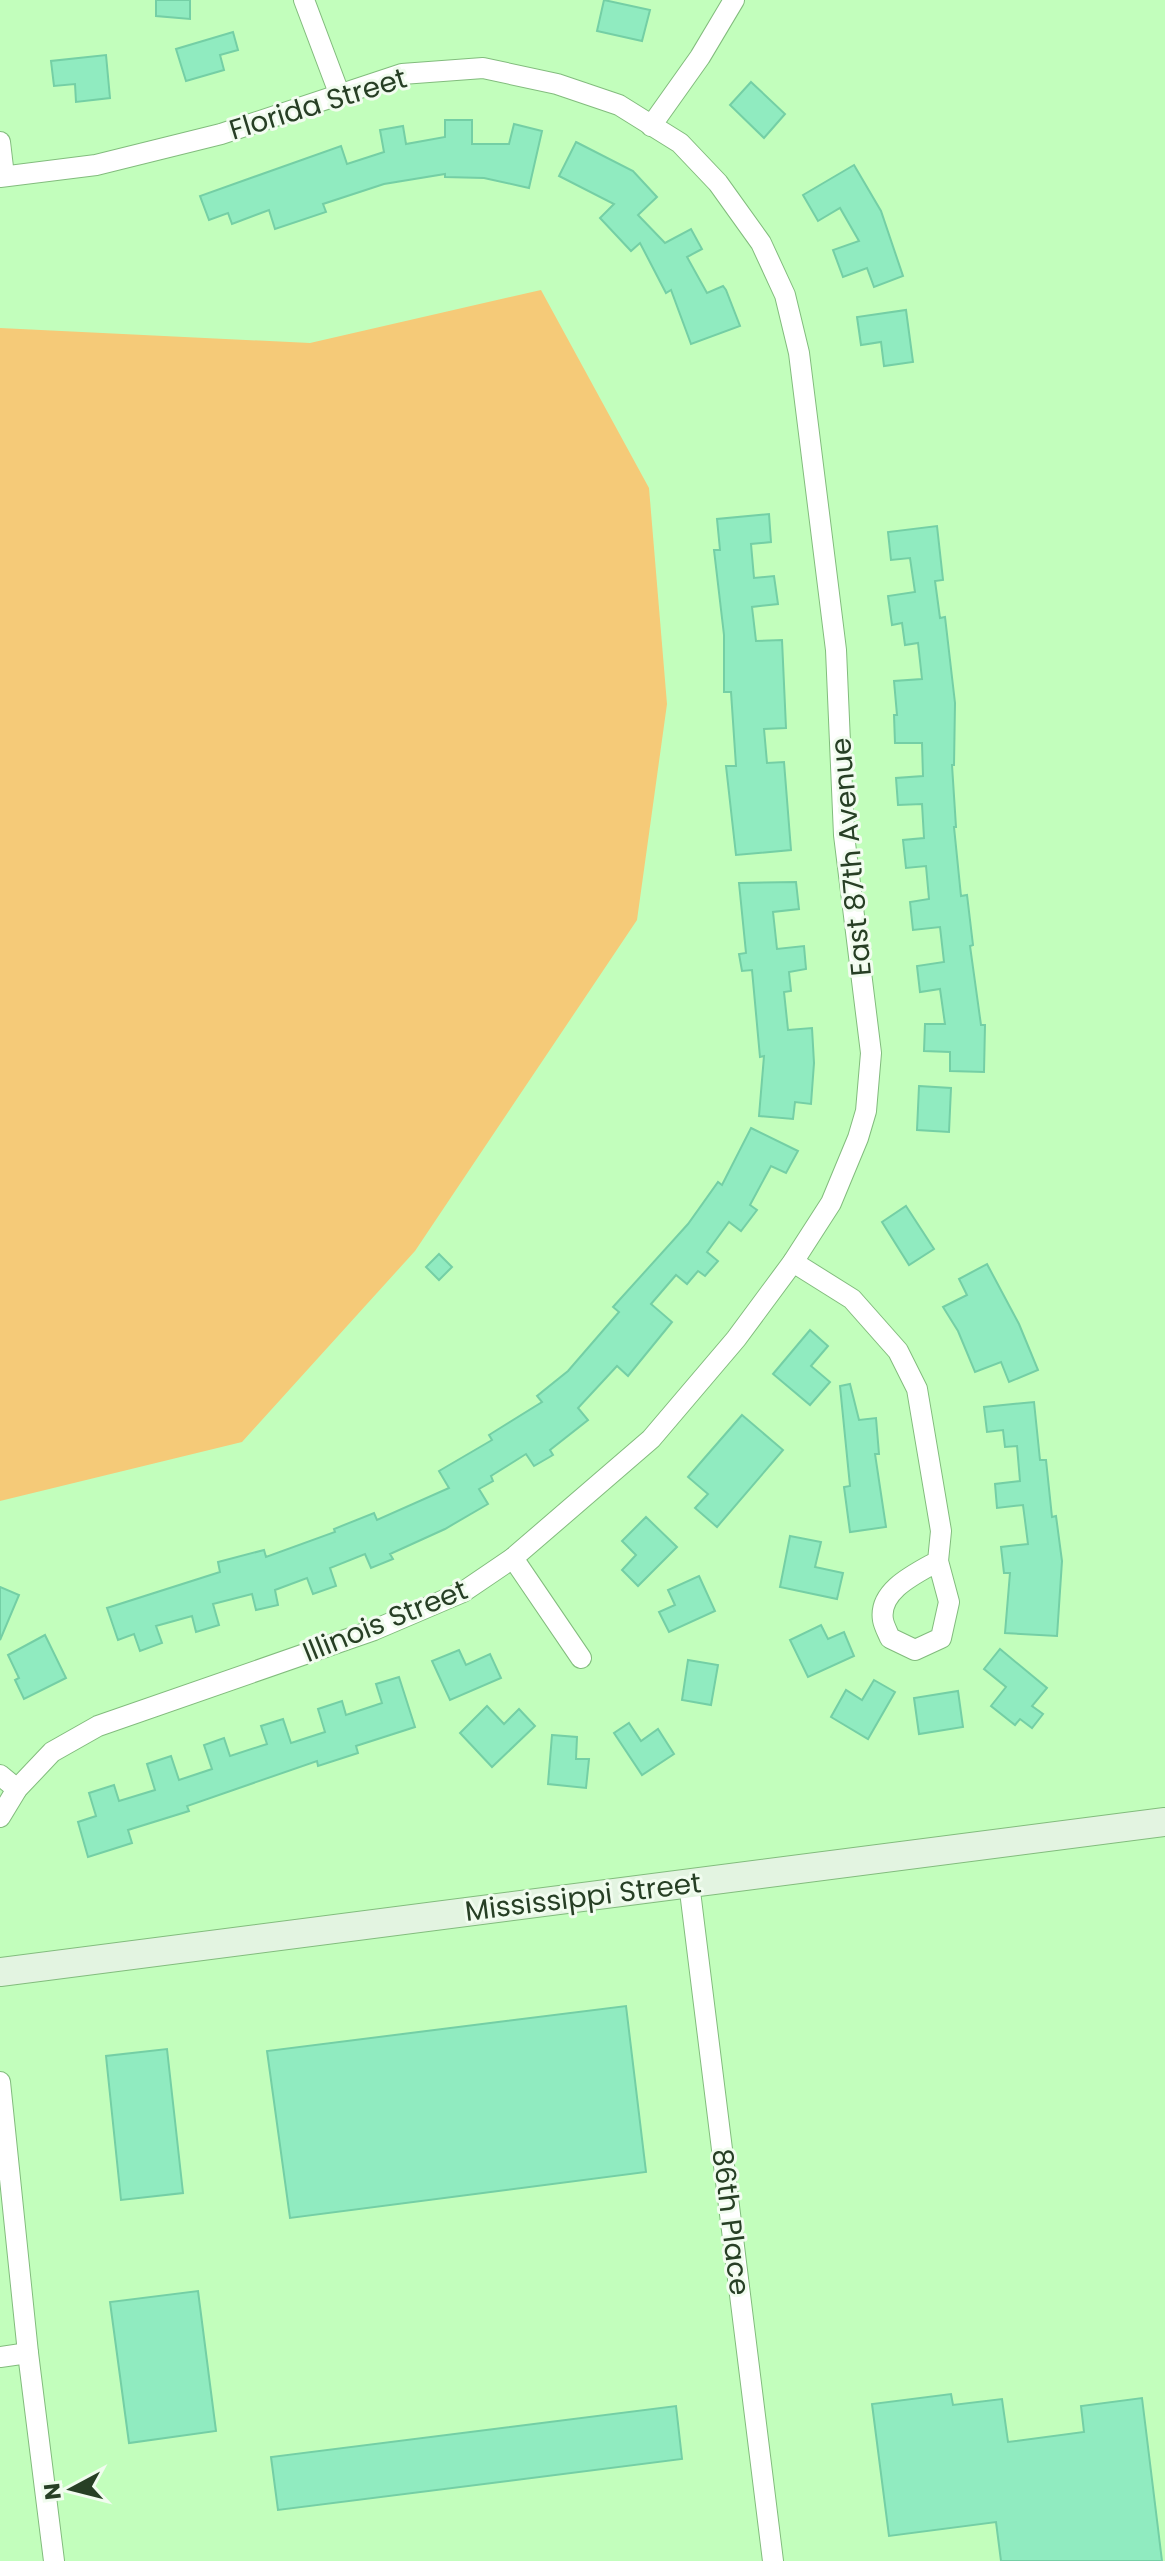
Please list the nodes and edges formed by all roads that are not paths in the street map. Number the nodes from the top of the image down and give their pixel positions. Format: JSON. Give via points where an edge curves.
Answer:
{"nodes":[{"id":1,"x":304,"y":0,"type":"edge"},
{"id":2,"x":734,"y":0,"type":"edge"},
{"id":3,"x":339,"y":93,"type":"junction"},
{"id":4,"x":651,"y":126,"type":"junction"},
{"id":5,"x":0,"y":142,"type":"edge"},
{"id":6,"x":2,"y":176,"type":"edge"},
{"id":7,"x":809,"y":435,"type":"joint"},
{"id":8,"x":793,"y":1262,"type":"junction"},
{"id":9,"x":513,"y":1558,"type":"junction"},
{"id":10,"x":938,"y":1561,"type":"dead end"},
{"id":11,"x":581,"y":1658,"type":"dead end"},
{"id":12,"x":0,"y":1775,"type":"edge"},
{"id":13,"x":17,"y":1789,"type":"junction"},
{"id":14,"x":0,"y":1817,"type":"edge"},
{"id":15,"x":1165,"y":1822,"type":"edge"},
{"id":16,"x":689,"y":1883,"type":"junction"},
{"id":17,"x":0,"y":1972,"type":"edge"},
{"id":18,"x":0,"y":2082,"type":"edge"},
{"id":19,"x":28,"y":2353,"type":"junction"},
{"id":20,"x":0,"y":2357,"type":"edge"},
{"id":21,"x":54,"y":2561,"type":"edge"},
{"id":22,"x":773,"y":2561,"type":"edge"}],
"edges":[{"from":1,"to":3,"type":"street"},
{"from":2,"to":4,"type":"street"},
{"from":3,"to":4,"type":"street","name":"Florida Street","via":[[402,74],[483,68],[594,96]]},
{"from":3,"to":6,"type":"street","name":"Florida Street","via":[[157,150],[96,165]]},
{"from":4,"to":7,"type":"street","name":"Florida Street","via":[[680,143],[718,183],[761,243],[785,295]]},
{"from":5,"to":6,"type":"street"},
{"from":7,"to":8,"type":"street","name":"East 87th Avenue","via":[[836,650],[844,835],[871,1053],[858,1138],[831,1203]]},
{"from":8,"to":9,"type":"street","name":"Illinois Street","via":[[651,1439]]},
{"from":8,"to":10,"type":"street","via":[[852,1299],[898,1351],[917,1389],[941,1531]]},
{"from":9,"to":11,"type":"street"},
{"from":9,"to":13,"type":"street","name":"Illinois Street","via":[[463,1592],[374,1630],[98,1726],[52,1752]]},
{"from":12,"to":13,"type":"street"},
{"from":13,"to":14,"type":"street","name":"Illinois Street"},
{"from":15,"to":16,"type":"street","name":"Mississippi Street"},
{"from":16,"to":17,"type":"street","name":"Mississippi Street"},
{"from":16,"to":22,"type":"street","name":"86th Place"},
{"from":18,"to":19,"type":"street"},
{"from":19,"to":20,"type":"street"},
{"from":19,"to":21,"type":"street"}]}
